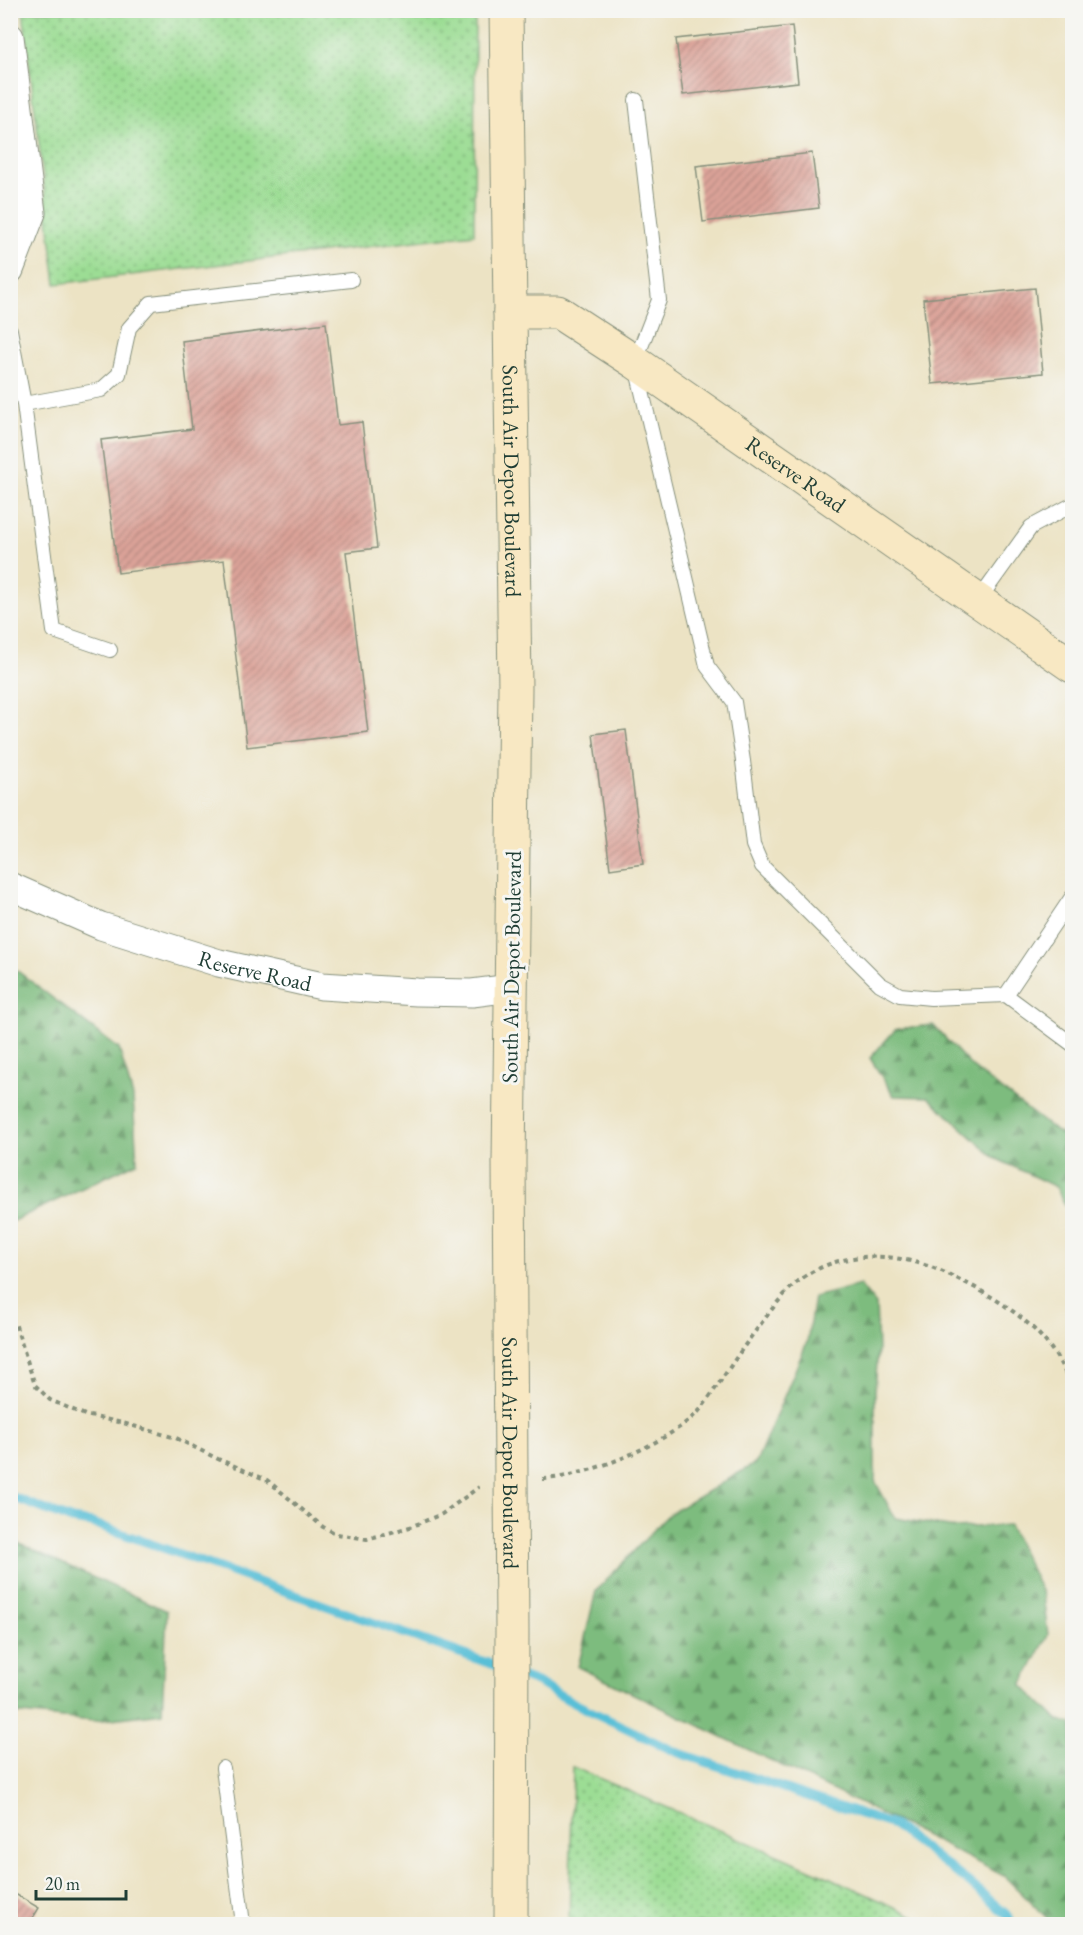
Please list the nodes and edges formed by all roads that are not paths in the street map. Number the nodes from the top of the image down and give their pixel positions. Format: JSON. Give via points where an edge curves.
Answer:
{"nodes":[{"id":1,"x":506,"y":10,"type":"edge"},
{"id":2,"x":10,"y":37,"type":"edge"},
{"id":3,"x":636,"y":100,"type":"dead end"},
{"id":4,"x":10,"y":270,"type":"edge"},
{"id":5,"x":351,"y":280,"type":"dead end"},
{"id":6,"x":510,"y":312,"type":"junction"},
{"id":7,"x":10,"y":330,"type":"edge"},
{"id":8,"x":635,"y":362,"type":"junction"},
{"id":9,"x":24,"y":404,"type":"junction"},
{"id":10,"x":1072,"y":505,"type":"edge"},
{"id":11,"x":978,"y":601,"type":"junction"},
{"id":12,"x":110,"y":650,"type":"dead end"},
{"id":13,"x":1072,"y":666,"type":"edge"},
{"id":14,"x":10,"y":886,"type":"edge"},
{"id":15,"x":1072,"y":897,"type":"edge"},
{"id":16,"x":511,"y":988,"type":"junction"},
{"id":17,"x":1006,"y":995,"type":"junction"},
{"id":18,"x":1072,"y":1044,"type":"edge"},
{"id":19,"x":223,"y":1768,"type":"dead end"},
{"id":20,"x":243,"y":1924,"type":"edge"},
{"id":21,"x":511,"y":1924,"type":"edge"}],
"edges":[{"from":1,"to":6,"type":"street","name":"South Air Depot Boulevard"},
{"from":2,"to":4,"type":"street","via":[[32,213]]},
{"from":3,"to":8,"type":"lane","via":[[659,300]]},
{"from":5,"to":9,"type":"lane","via":[[151,303],[129,328],[118,374],[101,390]]},
{"from":6,"to":8,"type":"street","name":"Reserve Road","via":[[558,312]]},
{"from":6,"to":16,"type":"street","name":"South Air Depot Boulevard","via":[[514,688]]},
{"from":7,"to":9,"type":"lane"},
{"from":8,"to":11,"type":"street","name":"Reserve Road"},
{"from":8,"to":17,"type":"lane","via":[[707,666],[734,702],[753,845],[762,866],[880,984],[900,995]]},
{"from":9,"to":12,"type":"lane","via":[[54,631]]},
{"from":10,"to":11,"type":"lane","via":[[1031,527]]},
{"from":11,"to":13,"type":"street","name":"Reserve Road"},
{"from":14,"to":16,"type":"street","name":"Reserve Road","via":[[101,926],[219,963],[322,986],[472,993]]},
{"from":15,"to":17,"type":"lane"},
{"from":16,"to":21,"type":"street","name":"South Air Depot Boulevard"},
{"from":17,"to":18,"type":"lane"},
{"from":19,"to":20,"type":"lane"}]}
